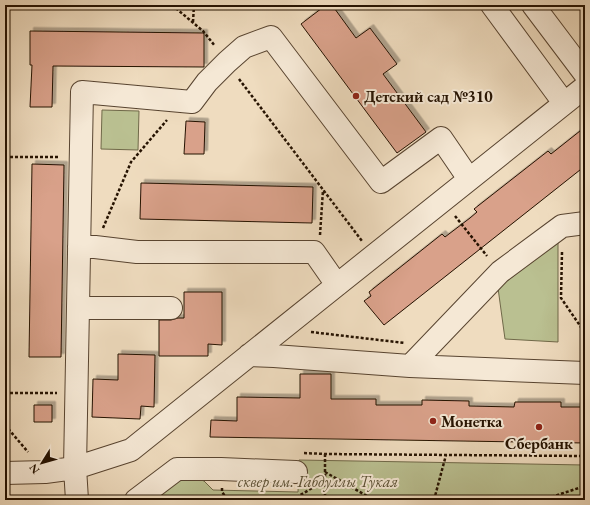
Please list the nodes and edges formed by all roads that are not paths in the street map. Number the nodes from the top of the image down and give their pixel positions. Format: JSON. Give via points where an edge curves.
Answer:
{"nodes":[{"id":1,"x":492,"y":5,"type":"edge"},
{"id":2,"x":533,"y":5,"type":"edge"},
{"id":3,"x":585,"y":74,"type":"edge"},
{"id":4,"x":585,"y":87,"type":"edge"},
{"id":5,"x":564,"y":103,"type":"junction"},
{"id":6,"x":469,"y":179,"type":"junction"},
{"id":7,"x":585,"y":223,"type":"edge"},
{"id":8,"x":87,"y":247,"type":"junction"},
{"id":9,"x":336,"y":285,"type":"junction"},
{"id":10,"x":78,"y":308,"type":"junction"},
{"id":11,"x":171,"y":308,"type":"dead end"},
{"id":12,"x":249,"y":355,"type":"junction"},
{"id":13,"x":410,"y":366,"type":"junction"},
{"id":14,"x":585,"y":373,"type":"edge"},
{"id":15,"x":299,"y":462,"type":"road end"},
{"id":16,"x":75,"y":468,"type":"junction"},
{"id":17,"x":5,"y":472,"type":"edge"},
{"id":18,"x":77,"y":500,"type":"edge"},
{"id":19,"x":136,"y":500,"type":"edge"}],
"edges":[{"from":1,"to":5,"type":"lane"},
{"from":2,"to":3,"type":"lane"},
{"from":4,"to":5,"type":"lane"},
{"from":5,"to":6,"type":"lane"},
{"from":6,"to":8,"type":"lane","via":[[441,138],[381,182],[271,37],[244,48],[206,82],[192,102],[82,92],[81,157]]},
{"from":6,"to":9,"type":"lane"},
{"from":7,"to":13,"type":"lane","via":[[562,226],[500,272]]},
{"from":8,"to":9,"type":"lane","via":[[137,252],[314,252]]},
{"from":8,"to":10,"type":"lane"},
{"from":9,"to":12,"type":"lane"},
{"from":10,"to":11,"type":"lane"},
{"from":10,"to":16,"type":"lane"},
{"from":12,"to":13,"type":"lane"},
{"from":12,"to":16,"type":"lane","via":[[131,450]]},
{"from":13,"to":14,"type":"lane"},
{"from":15,"to":19,"type":"lane","via":[[221,469],[177,469]]},
{"from":16,"to":17,"type":"lane","via":[[45,472]]},
{"from":16,"to":18,"type":"lane"}]}
